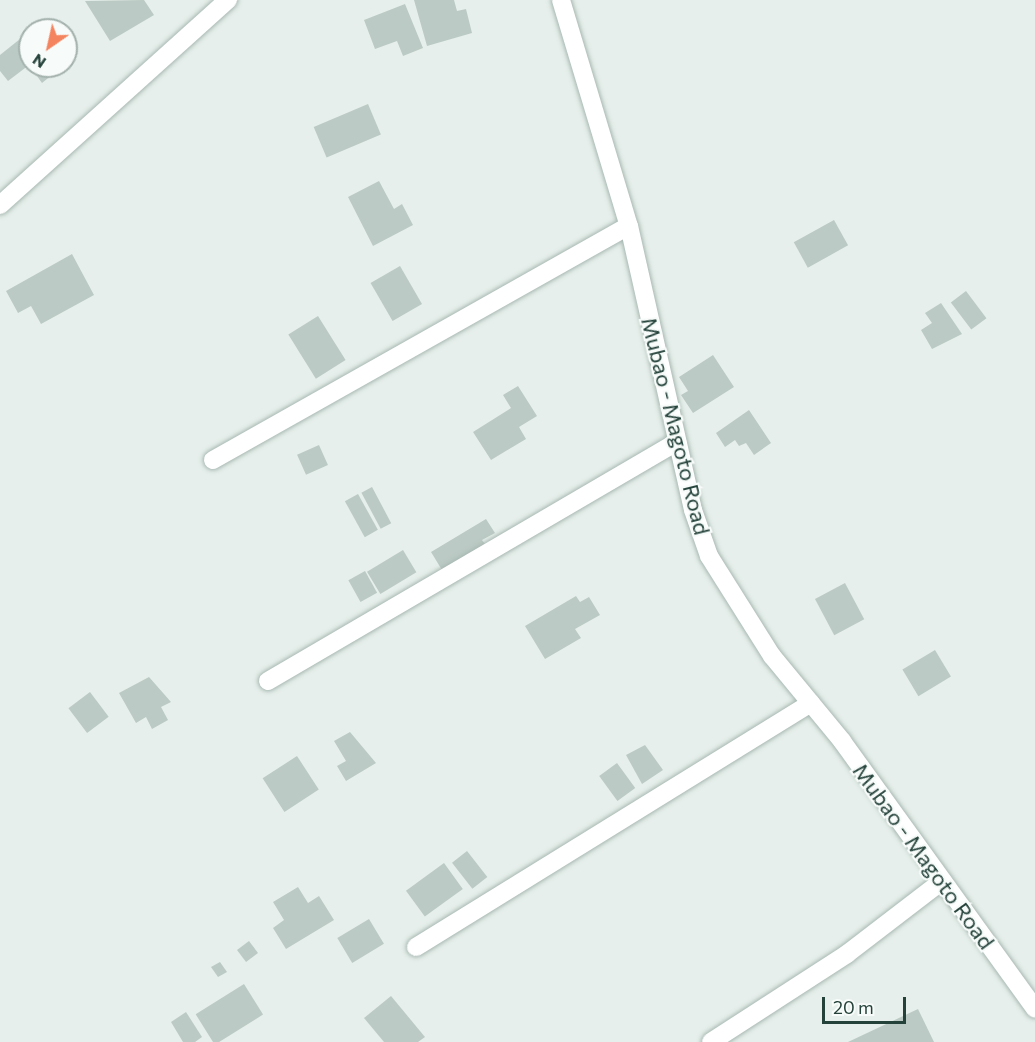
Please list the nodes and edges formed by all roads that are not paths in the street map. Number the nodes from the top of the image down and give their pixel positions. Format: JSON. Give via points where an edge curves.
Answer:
{"nodes":[{"id":1,"x":228,"y":0,"type":"edge"},
{"id":2,"x":561,"y":0,"type":"edge"},
{"id":3,"x":0,"y":205,"type":"edge"},
{"id":4,"x":629,"y":226,"type":"junction"},
{"id":5,"x":677,"y":442,"type":"junction"},
{"id":6,"x":213,"y":460,"type":"dead end"},
{"id":7,"x":268,"y":681,"type":"dead end"},
{"id":8,"x":811,"y":703,"type":"junction"},
{"id":9,"x":942,"y":881,"type":"junction"},
{"id":10,"x":416,"y":947,"type":"dead end"},
{"id":11,"x":1035,"y":1009,"type":"edge"},
{"id":12,"x":711,"y":1042,"type":"edge"}],
"edges":[{"from":1,"to":3,"type":"street"},
{"from":2,"to":4,"type":"street","name":"Mubao - Magoto Road"},
{"from":4,"to":5,"type":"street","name":"Mubao - Magoto Road"},
{"from":4,"to":6,"type":"street"},
{"from":5,"to":7,"type":"street"},
{"from":5,"to":8,"type":"street","name":"Mubao - Magoto Road","via":[[710,556],[772,656]]},
{"from":8,"to":9,"type":"street","name":"Mubao - Magoto Road"},
{"from":8,"to":10,"type":"street"},
{"from":9,"to":11,"type":"street","name":"Mubao - Magoto Road"},
{"from":9,"to":12,"type":"street","via":[[838,960]]}]}
